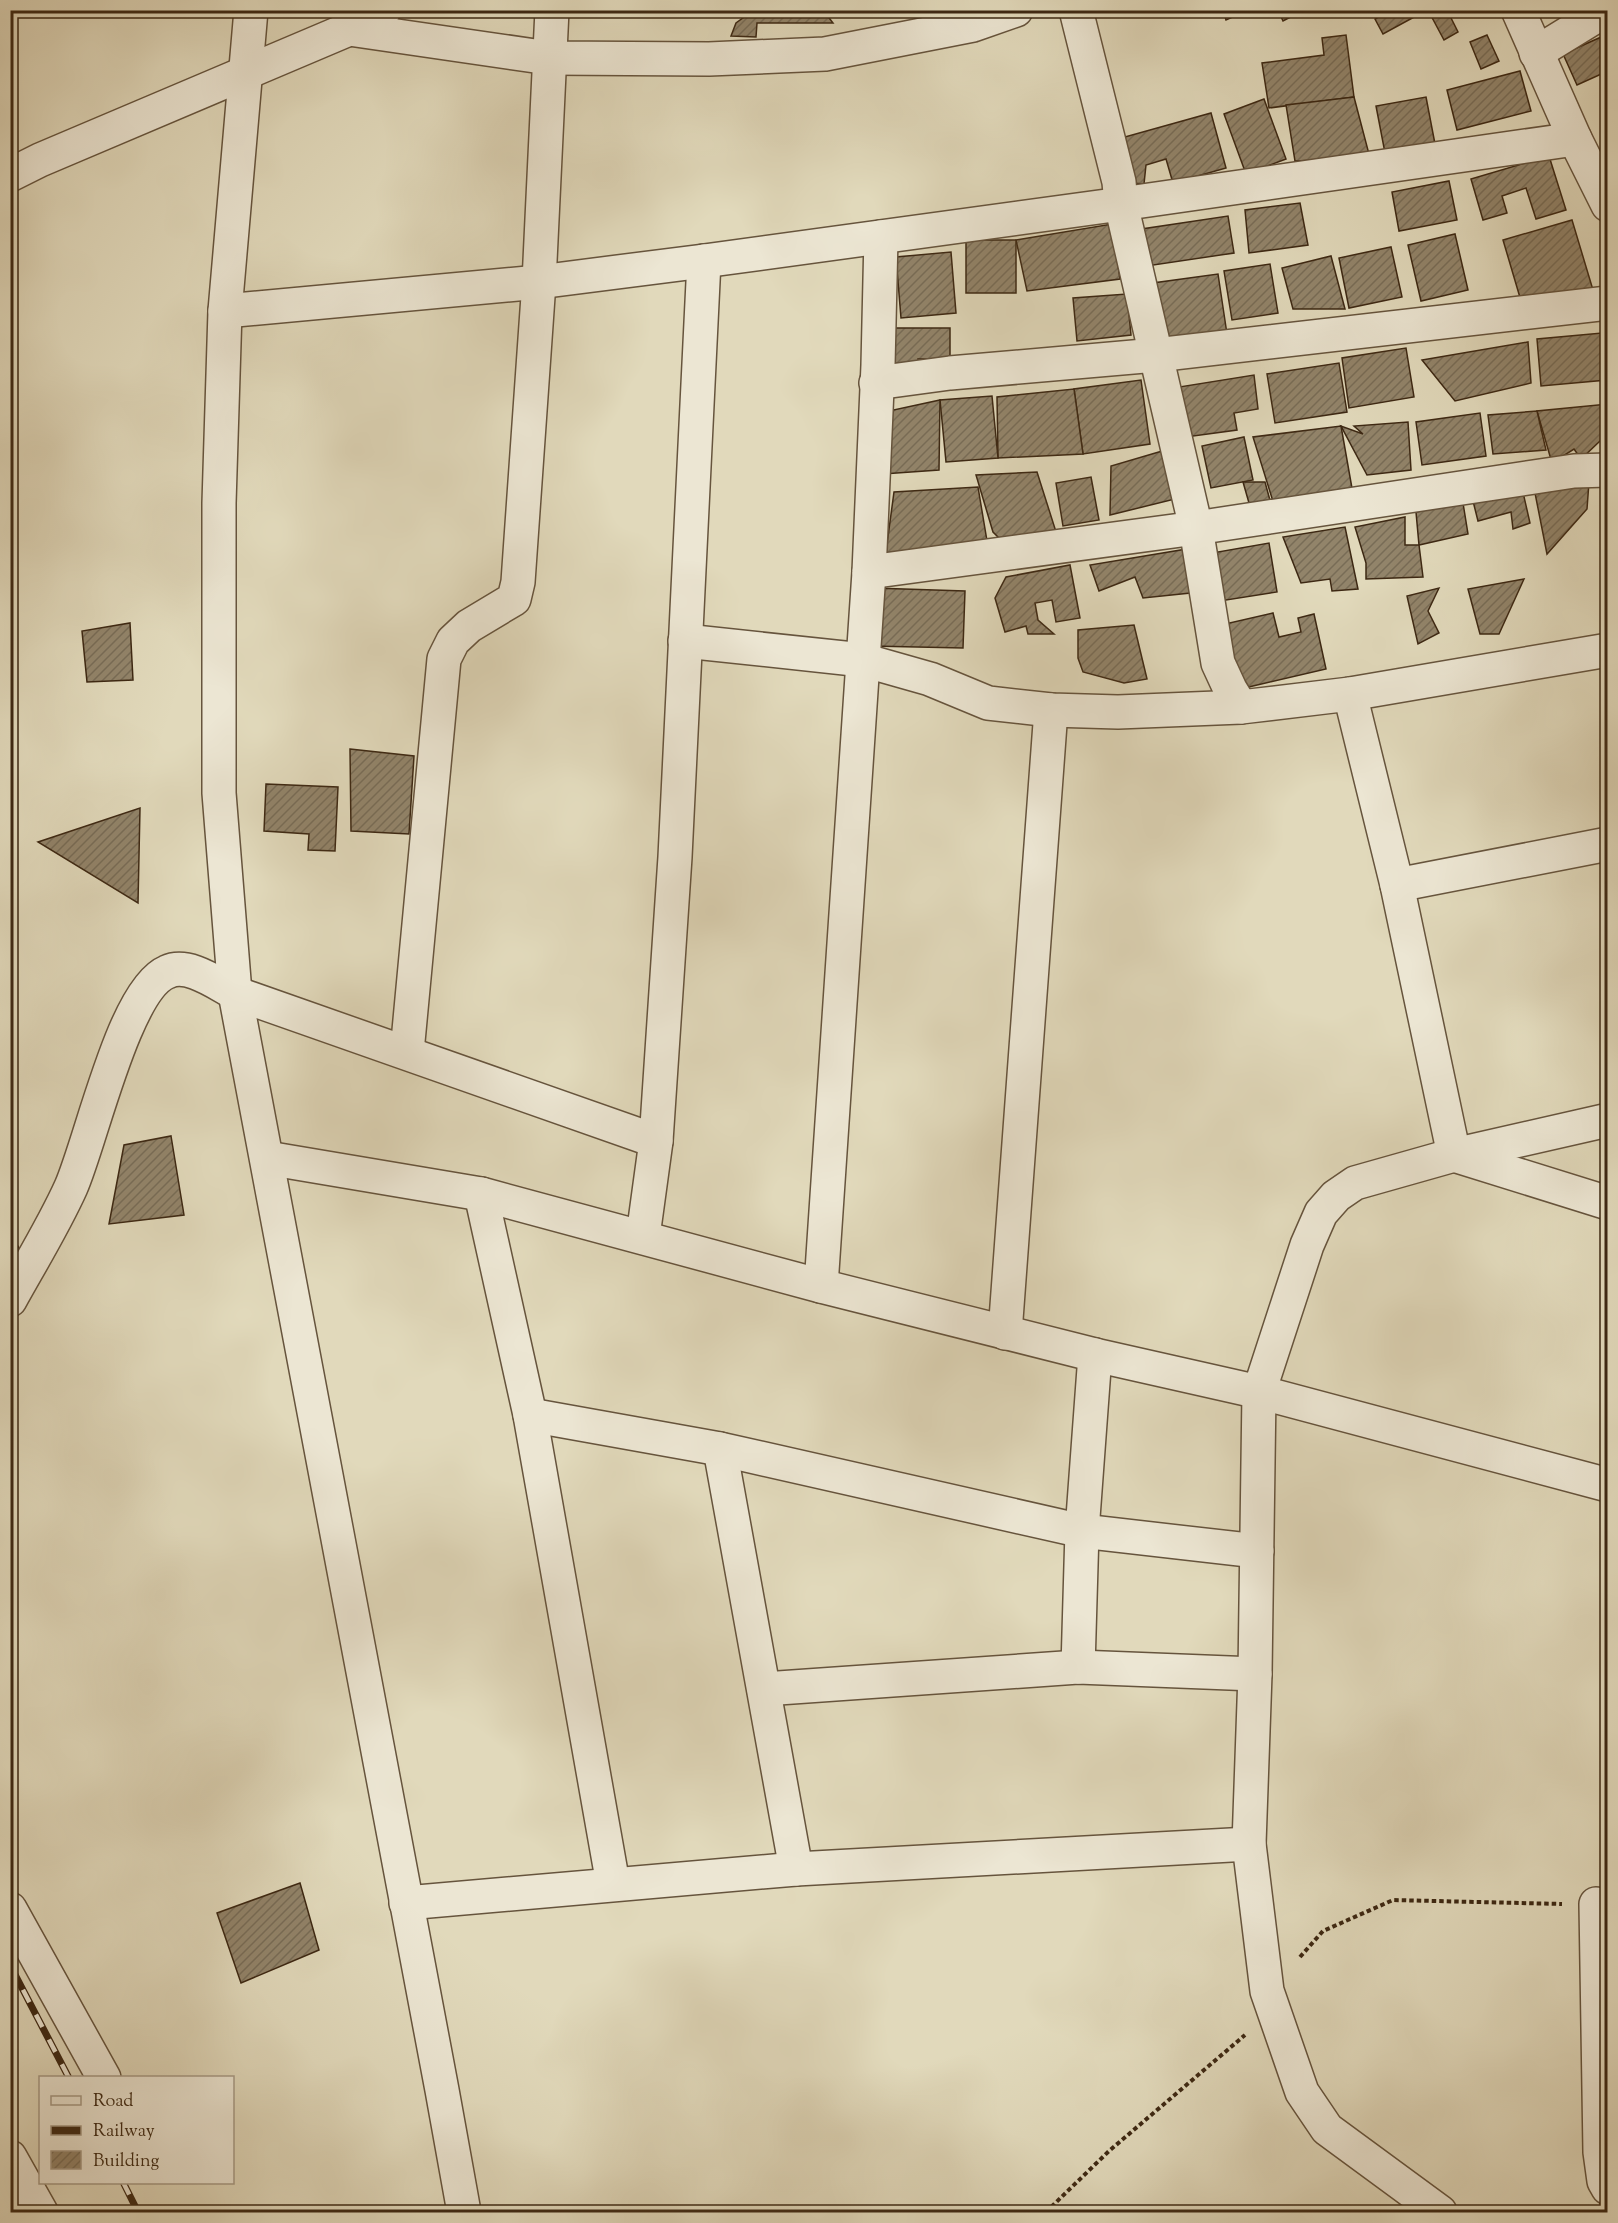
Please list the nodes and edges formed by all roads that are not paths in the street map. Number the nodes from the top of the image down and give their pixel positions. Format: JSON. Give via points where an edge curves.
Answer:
{"nodes":[{"id":1,"x":251,"y":10,"type":"edge"},
{"id":2,"x":384,"y":10,"type":"edge"},
{"id":3,"x":552,"y":10,"type":"edge"},
{"id":4,"x":1016,"y":10,"type":"edge"},
{"id":5,"x":1076,"y":10,"type":"edge"},
{"id":6,"x":1518,"y":10,"type":"edge"},
{"id":7,"x":1606,"y":10,"type":"edge"},
{"id":8,"x":968,"y":18,"type":"edge"},
{"id":9,"x":349,"y":29,"type":"junction"},
{"id":10,"x":1536,"y":53,"type":"junction"},
{"id":11,"x":549,"y":57,"type":"junction"},
{"id":12,"x":244,"y":72,"type":"junction"},
{"id":13,"x":1575,"y":139,"type":"junction"},
{"id":14,"x":10,"y":175,"type":"edge"},
{"id":15,"x":1121,"y":204,"type":"junction"},
{"id":16,"x":1608,"y":205,"type":"edge"},
{"id":17,"x":881,"y":237,"type":"junction"},
{"id":18,"x":704,"y":261,"type":"junction"},
{"id":19,"x":539,"y":282,"type":"junction"},
{"id":20,"x":1608,"y":303,"type":"edge"},
{"id":21,"x":225,"y":311,"type":"junction"},
{"id":22,"x":1156,"y":355,"type":"junction"},
{"id":23,"x":876,"y":383,"type":"junction"},
{"id":24,"x":1608,"y":470,"type":"edge"},
{"id":25,"x":1196,"y":528,"type":"junction"},
{"id":26,"x":869,"y":572,"type":"junction"},
{"id":27,"x":685,"y":641,"type":"junction"},
{"id":28,"x":1608,"y":650,"type":"edge"},
{"id":29,"x":863,"y":660,"type":"junction"},
{"id":30,"x":1350,"y":694,"type":"junction"},
{"id":31,"x":1241,"y":707,"type":"junction"},
{"id":32,"x":1051,"y":710,"type":"junction"},
{"id":33,"x":1608,"y":844,"type":"edge"},
{"id":34,"x":1396,"y":885,"type":"junction"},
{"id":35,"x":235,"y":993,"type":"junction"},
{"id":36,"x":407,"y":1052,"type":"junction"},
{"id":37,"x":1608,"y":1120,"type":"edge"},
{"id":38,"x":656,"y":1141,"type":"junction"},
{"id":39,"x":1454,"y":1155,"type":"junction"},
{"id":40,"x":267,"y":1158,"type":"junction"},
{"id":41,"x":481,"y":1194,"type":"junction"},
{"id":42,"x":1608,"y":1203,"type":"edge"},
{"id":43,"x":643,"y":1236,"type":"junction"},
{"id":44,"x":820,"y":1286,"type":"junction"},
{"id":45,"x":10,"y":1300,"type":"edge"},
{"id":46,"x":1005,"y":1333,"type":"junction"},
{"id":47,"x":1095,"y":1355,"type":"junction"},
{"id":48,"x":1259,"y":1392,"type":"junction"},
{"id":49,"x":530,"y":1415,"type":"junction"},
{"id":50,"x":720,"y":1449,"type":"junction"},
{"id":51,"x":1608,"y":1485,"type":"edge"},
{"id":52,"x":1082,"y":1531,"type":"junction"},
{"id":53,"x":1257,"y":1551,"type":"junction"},
{"id":54,"x":1078,"y":1667,"type":"junction"},
{"id":55,"x":1255,"y":1674,"type":"junction"},
{"id":56,"x":765,"y":1689,"type":"junction"},
{"id":57,"x":1249,"y":1844,"type":"junction"},
{"id":58,"x":796,"y":1869,"type":"junction"},
{"id":59,"x":613,"y":1884,"type":"junction"},
{"id":60,"x":406,"y":1903,"type":"junction"},
{"id":61,"x":1596,"y":1904,"type":"dead end"},
{"id":62,"x":10,"y":1909,"type":"edge"},
{"id":63,"x":103,"y":2076,"type":"edge"},
{"id":64,"x":10,"y":2157,"type":"edge"},
{"id":65,"x":1608,"y":2188,"type":"edge"},
{"id":66,"x":41,"y":2212,"type":"edge"},
{"id":67,"x":464,"y":2212,"type":"edge"},
{"id":68,"x":1440,"y":2212,"type":"edge"}],
"edges":[{"from":1,"to":12,"type":"street"},
{"from":2,"to":9,"type":"street"},
{"from":3,"to":11,"type":"street"},
{"from":4,"to":8,"type":"street"},
{"from":5,"to":15,"type":"street","via":[[1119,182]]},
{"from":6,"to":10,"type":"street"},
{"from":7,"to":10,"type":"street"},
{"from":8,"to":11,"type":"street","via":[[825,54],[709,59]]},
{"from":9,"to":11,"type":"street"},
{"from":9,"to":12,"type":"street"},
{"from":10,"to":13,"type":"street"},
{"from":11,"to":19,"type":"street"},
{"from":12,"to":14,"type":"street"},
{"from":12,"to":21,"type":"street"},
{"from":13,"to":15,"type":"street"},
{"from":13,"to":16,"type":"street"},
{"from":15,"to":17,"type":"street"},
{"from":15,"to":22,"type":"street"},
{"from":17,"to":18,"type":"street"},
{"from":17,"to":23,"type":"street"},
{"from":18,"to":19,"type":"street"},
{"from":18,"to":27,"type":"street"},
{"from":19,"to":21,"type":"street"},
{"from":19,"to":36,"type":"street","via":[[518,582],[514,599],[469,626],[453,641],[444,659]]},
{"from":20,"to":22,"type":"street"},
{"from":21,"to":35,"type":"street","via":[[219,503],[219,793]]},
{"from":22,"to":23,"type":"street"},
{"from":22,"to":25,"type":"street"},
{"from":23,"to":26,"type":"street"},
{"from":24,"to":25,"type":"street","via":[[1574,471]]},
{"from":25,"to":26,"type":"street"},
{"from":25,"to":31,"type":"street","via":[[1218,663]]},
{"from":26,"to":29,"type":"street"},
{"from":27,"to":29,"type":"street"},
{"from":27,"to":38,"type":"street"},
{"from":28,"to":30,"type":"street"},
{"from":29,"to":32,"type":"street","via":[[930,679],[988,703]]},
{"from":29,"to":44,"type":"street"},
{"from":30,"to":31,"type":"street"},
{"from":30,"to":34,"type":"street"},
{"from":31,"to":32,"type":"street"},
{"from":32,"to":46,"type":"street"},
{"from":33,"to":34,"type":"street"},
{"from":34,"to":39,"type":"street"},
{"from":35,"to":36,"type":"street"},
{"from":35,"to":40,"type":"street"},
{"from":35,"to":45,"type":"street","via":[[191,970],[169,970],[153,980],[135,1009],[72,1186]]},
{"from":36,"to":38,"type":"street"},
{"from":37,"to":39,"type":"street"},
{"from":38,"to":43,"type":"street"},
{"from":39,"to":42,"type":"street"},
{"from":39,"to":48,"type":"street","via":[[1355,1183],[1321,1213]]},
{"from":40,"to":41,"type":"street"},
{"from":40,"to":60,"type":"street"},
{"from":41,"to":43,"type":"street"},
{"from":41,"to":49,"type":"street"},
{"from":43,"to":44,"type":"street"},
{"from":44,"to":46,"type":"street"},
{"from":46,"to":47,"type":"street"},
{"from":47,"to":48,"type":"street"},
{"from":47,"to":52,"type":"street"},
{"from":48,"to":51,"type":"street"},
{"from":48,"to":53,"type":"street"},
{"from":49,"to":50,"type":"street"},
{"from":49,"to":59,"type":"street"},
{"from":50,"to":52,"type":"street"},
{"from":50,"to":56,"type":"street"},
{"from":52,"to":53,"type":"street"},
{"from":52,"to":54,"type":"street"},
{"from":53,"to":55,"type":"street"},
{"from":54,"to":55,"type":"street"},
{"from":54,"to":56,"type":"street"},
{"from":55,"to":57,"type":"street"},
{"from":56,"to":58,"type":"street"},
{"from":57,"to":58,"type":"street"},
{"from":57,"to":68,"type":"street","via":[[1267,1991],[1302,2092],[1327,2129]]},
{"from":58,"to":59,"type":"street"},
{"from":59,"to":60,"type":"street"},
{"from":60,"to":67,"type":"street"},
{"from":61,"to":65,"type":"street","via":[[1600,2152]]},
{"from":62,"to":63,"type":"street"},
{"from":64,"to":66,"type":"street"}]}
